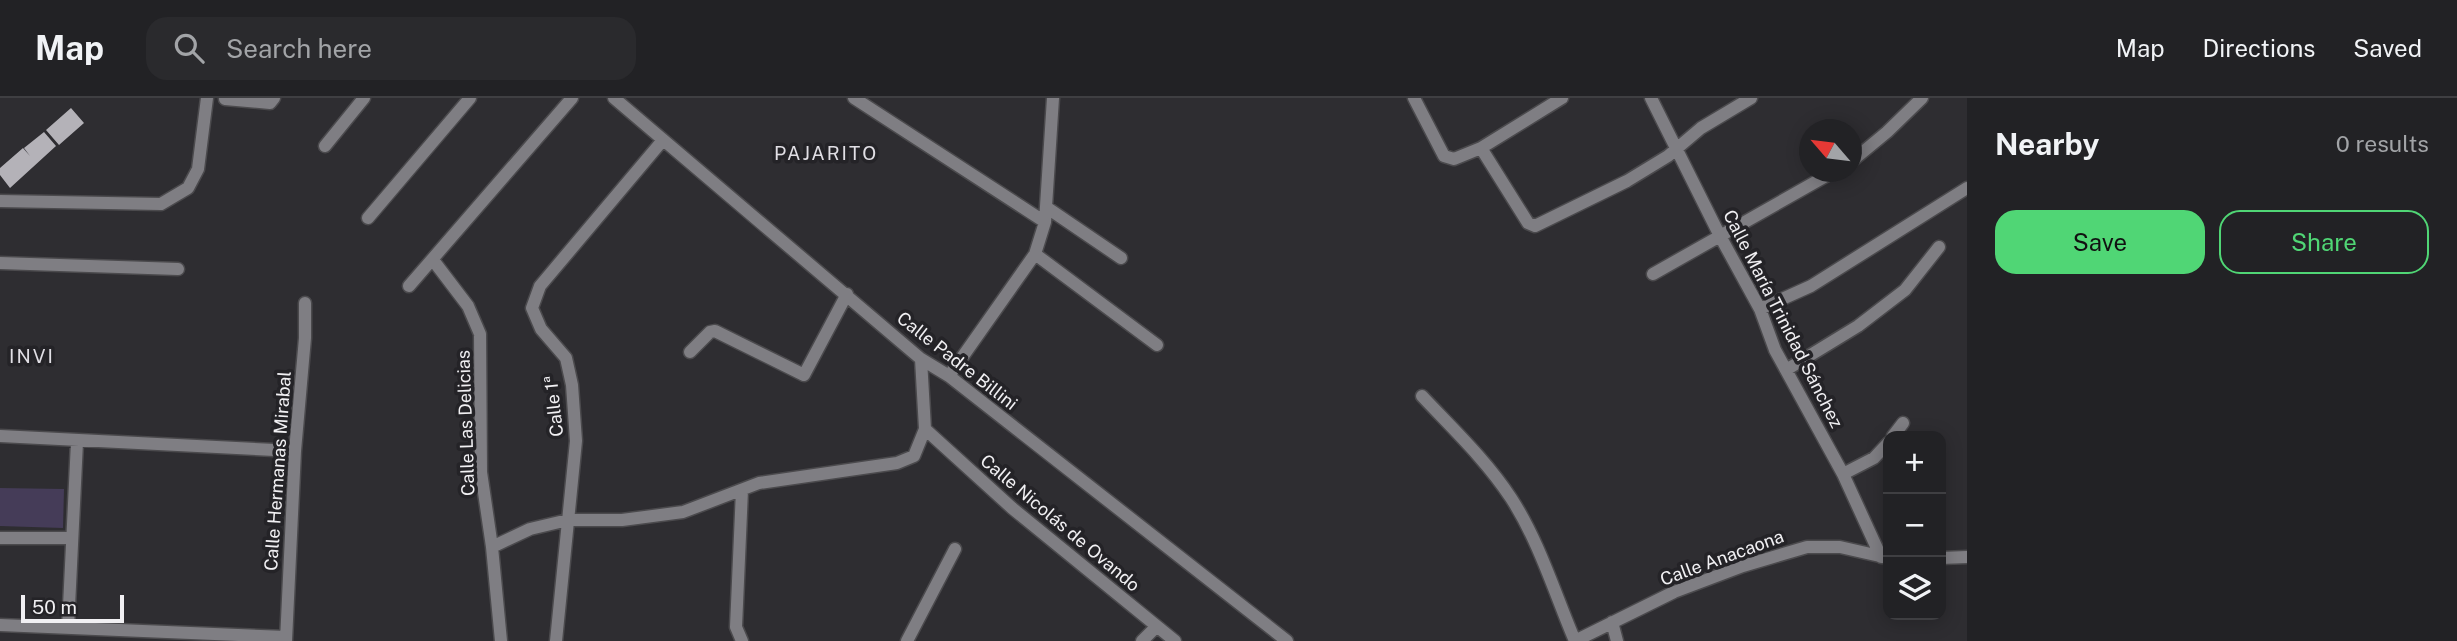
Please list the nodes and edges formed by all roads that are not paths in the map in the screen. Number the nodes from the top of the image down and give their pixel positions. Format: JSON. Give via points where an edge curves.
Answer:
{"nodes":[{"id":1,"x":207,"y":98,"type":"edge"},
{"id":2,"x":274,"y":98,"type":"edge"},
{"id":3,"x":364,"y":98,"type":"edge"},
{"id":4,"x":470,"y":98,"type":"edge"},
{"id":5,"x":572,"y":98,"type":"edge"},
{"id":6,"x":614,"y":98,"type":"edge"},
{"id":7,"x":853,"y":98,"type":"edge"},
{"id":8,"x":1053,"y":98,"type":"edge"},
{"id":9,"x":1414,"y":98,"type":"edge"},
{"id":10,"x":1562,"y":98,"type":"edge"},
{"id":11,"x":1651,"y":98,"type":"edge"},
{"id":12,"x":1751,"y":98,"type":"edge"},
{"id":13,"x":1922,"y":98,"type":"edge"},
{"id":14,"x":225,"y":99,"type":"edge"},
{"id":15,"x":663,"y":140,"type":"junction"},
{"id":16,"x":325,"y":146,"type":"dead end"},
{"id":17,"x":1481,"y":148,"type":"junction"},
{"id":18,"x":1677,"y":148,"type":"junction"},
{"id":19,"x":1862,"y":153,"type":"edge"},
{"id":20,"x":1815,"y":182,"type":"edge"},
{"id":21,"x":1967,"y":188,"type":"edge"},
{"id":22,"x":0,"y":201,"type":"edge"},
{"id":23,"x":1046,"y":207,"type":"junction"},
{"id":24,"x":368,"y":218,"type":"dead end"},
{"id":25,"x":1045,"y":222,"type":"junction"},
{"id":26,"x":1720,"y":236,"type":"junction"},
{"id":27,"x":1939,"y":247,"type":"dead end"},
{"id":28,"x":1035,"y":254,"type":"junction"},
{"id":29,"x":1121,"y":258,"type":"dead end"},
{"id":30,"x":433,"y":260,"type":"junction"},
{"id":31,"x":0,"y":263,"type":"edge"},
{"id":32,"x":178,"y":269,"type":"dead end"},
{"id":33,"x":1653,"y":274,"type":"dead end"},
{"id":34,"x":409,"y":286,"type":"dead end"},
{"id":35,"x":847,"y":294,"type":"junction"},
{"id":36,"x":304,"y":303,"type":"dead end"},
{"id":37,"x":1760,"y":309,"type":"junction"},
{"id":38,"x":1157,"y":345,"type":"dead end"},
{"id":39,"x":690,"y":352,"type":"dead end"},
{"id":40,"x":921,"y":359,"type":"junction"},
{"id":41,"x":1786,"y":370,"type":"junction"},
{"id":42,"x":950,"y":376,"type":"junction"},
{"id":43,"x":1422,"y":397,"type":"dead end"},
{"id":44,"x":1903,"y":423,"type":"dead end"},
{"id":45,"x":925,"y":429,"type":"junction"},
{"id":46,"x":1897,"y":431,"type":"edge"},
{"id":47,"x":0,"y":436,"type":"edge"},
{"id":48,"x":77,"y":442,"type":"junction"},
{"id":49,"x":1883,"y":448,"type":"edge"},
{"id":50,"x":295,"y":451,"type":"junction"},
{"id":51,"x":1843,"y":474,"type":"junction"},
{"id":52,"x":742,"y":490,"type":"junction"},
{"id":53,"x":568,"y":520,"type":"junction"},
{"id":54,"x":0,"y":538,"type":"edge"},
{"id":55,"x":72,"y":538,"type":"junction"},
{"id":56,"x":492,"y":547,"type":"junction"},
{"id":57,"x":955,"y":549,"type":"dead end"},
{"id":58,"x":1883,"y":553,"type":"edge"},
{"id":59,"x":1883,"y":557,"type":"edge"},
{"id":60,"x":1946,"y":558,"type":"edge"},
{"id":61,"x":1967,"y":558,"type":"edge"},
{"id":62,"x":1612,"y":622,"type":"junction"},
{"id":63,"x":0,"y":625,"type":"edge"},
{"id":64,"x":68,"y":627,"type":"junction"},
{"id":65,"x":1156,"y":627,"type":"junction"},
{"id":66,"x":286,"y":639,"type":"edge"},
{"id":67,"x":501,"y":641,"type":"edge"},
{"id":68,"x":556,"y":641,"type":"edge"},
{"id":69,"x":742,"y":641,"type":"edge"},
{"id":70,"x":907,"y":641,"type":"edge"},
{"id":71,"x":1142,"y":641,"type":"edge"},
{"id":72,"x":1175,"y":641,"type":"edge"},
{"id":73,"x":1287,"y":641,"type":"edge"},
{"id":74,"x":1575,"y":641,"type":"edge"},
{"id":75,"x":1617,"y":641,"type":"edge"}],
"edges":[{"from":1,"to":22,"type":"street","via":[[198,169],[188,188],[161,204]]},
{"from":2,"to":14,"type":"street","via":[[270,103]]},
{"from":3,"to":16,"type":"street"},
{"from":4,"to":24,"type":"street"},
{"from":5,"to":30,"type":"street"},
{"from":6,"to":15,"type":"street","name":"Calle Padre Billini"},
{"from":7,"to":25,"type":"street"},
{"from":8,"to":23,"type":"street"},
{"from":9,"to":17,"type":"street","via":[[1444,156],[1454,159]]},
{"from":10,"to":17,"type":"street"},
{"from":11,"to":18,"type":"street","name":"Calle María Trinidad Sánchez"},
{"from":12,"to":18,"type":"street"},
{"from":13,"to":19,"type":"street"},
{"from":15,"to":35,"type":"street","name":"Calle Padre Billini"},
{"from":15,"to":53,"type":"street","name":"Calle 1ª","via":[[540,286],[532,308],[541,330],[566,358],[572,385],[576,441]]},
{"from":17,"to":18,"type":"street","via":[[1528,223],[1535,226],[1627,181]]},
{"from":18,"to":26,"type":"street","name":"Calle María Trinidad Sánchez"},
{"from":20,"to":26,"type":"street"},
{"from":21,"to":37,"type":"street","via":[[1811,286]]},
{"from":23,"to":25,"type":"street"},
{"from":23,"to":29,"type":"street"},
{"from":25,"to":28,"type":"street"},
{"from":26,"to":33,"type":"street"},
{"from":26,"to":37,"type":"street","name":"Calle María Trinidad Sánchez"},
{"from":27,"to":41,"type":"street","via":[[1905,290],[1858,326]]},
{"from":28,"to":38,"type":"street"},
{"from":28,"to":42,"type":"street"},
{"from":30,"to":34,"type":"street"},
{"from":30,"to":56,"type":"street","name":"Calle Las Delicias","via":[[468,306],[480,334],[481,472]]},
{"from":31,"to":32,"type":"street"},
{"from":35,"to":39,"type":"street","via":[[804,375],[715,331]]},
{"from":35,"to":40,"type":"street","name":"Calle Padre Billini"},
{"from":36,"to":50,"type":"street","name":"Calle Hermanas Mirabal"},
{"from":37,"to":41,"type":"street","name":"Calle María Trinidad Sánchez"},
{"from":40,"to":42,"type":"street","name":"Calle Padre Billini"},
{"from":40,"to":45,"type":"street"},
{"from":41,"to":51,"type":"street","name":"Calle María Trinidad Sánchez"},
{"from":42,"to":73,"type":"street","name":"Calle Padre Billini"},
{"from":43,"to":74,"type":"street","via":[[1486,464],[1512,500]]},
{"from":44,"to":46,"type":"street"},
{"from":45,"to":52,"type":"street","via":[[914,456],[897,463],[759,483]]},
{"from":45,"to":65,"type":"street","name":"Calle Nicolás de Ovando"},
{"from":47,"to":48,"type":"street"},
{"from":48,"to":50,"type":"street"},
{"from":48,"to":55,"type":"street"},
{"from":49,"to":51,"type":"street"},
{"from":50,"to":66,"type":"street","name":"Calle Hermanas Mirabal"},
{"from":51,"to":58,"type":"street","name":"Calle María Trinidad Sánchez"},
{"from":52,"to":53,"type":"street","via":[[683,512],[622,520]]},
{"from":52,"to":69,"type":"street","via":[[736,626]]},
{"from":53,"to":56,"type":"street","via":[[530,529]]},
{"from":53,"to":68,"type":"street","name":"Calle 1ª"},
{"from":54,"to":55,"type":"street"},
{"from":55,"to":64,"type":"street"},
{"from":56,"to":67,"type":"street","name":"Calle Las Delicias"},
{"from":57,"to":70,"type":"street"},
{"from":59,"to":62,"type":"street","name":"Calle Anacaona","via":[[1840,547],[1807,547],[1674,592]]},
{"from":60,"to":61,"type":"street"},
{"from":62,"to":74,"type":"street","name":"Calle Anacaona"},
{"from":62,"to":75,"type":"street"},
{"from":63,"to":64,"type":"street"},
{"from":64,"to":66,"type":"street"},
{"from":65,"to":71,"type":"street"},
{"from":65,"to":72,"type":"street","name":"Calle Nicolás de Ovando"}]}
